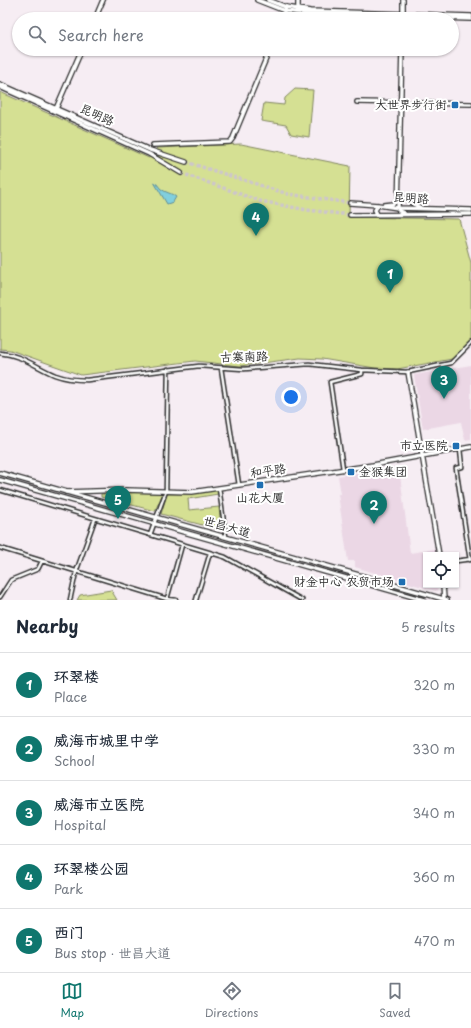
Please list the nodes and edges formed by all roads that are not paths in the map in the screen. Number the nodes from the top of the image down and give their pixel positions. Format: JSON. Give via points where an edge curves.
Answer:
{"nodes":[{"id":1,"x":103,"y":0,"type":"edge"},
{"id":2,"x":258,"y":0,"type":"edge"},
{"id":3,"x":268,"y":0,"type":"edge"},
{"id":4,"x":298,"y":0,"type":"edge"},
{"id":5,"x":403,"y":0,"type":"edge"},
{"id":6,"x":285,"y":9,"type":"junction"},
{"id":7,"x":298,"y":10,"type":"junction"},
{"id":8,"x":97,"y":12,"type":"edge"},
{"id":9,"x":284,"y":12,"type":"edge"},
{"id":10,"x":300,"y":12,"type":"edge"},
{"id":11,"x":328,"y":12,"type":"edge"},
{"id":12,"x":403,"y":12,"type":"edge"},
{"id":13,"x":459,"y":18,"type":"edge"},
{"id":14,"x":471,"y":18,"type":"edge"},
{"id":15,"x":79,"y":56,"type":"edge"},
{"id":16,"x":267,"y":56,"type":"edge"},
{"id":17,"x":402,"y":56,"type":"edge"},
{"id":18,"x":0,"y":84,"type":"edge"},
{"id":19,"x":0,"y":88,"type":"edge"},
{"id":20,"x":357,"y":102,"type":"dead end"},
{"id":21,"x":401,"y":102,"type":"junction"},
{"id":22,"x":471,"y":104,"type":"edge"},
{"id":23,"x":56,"y":110,"type":"junction"},
{"id":24,"x":153,"y":144,"type":"dead end"},
{"id":25,"x":186,"y":162,"type":"tunnel mouth"},
{"id":26,"x":181,"y":173,"type":"tunnel mouth"},
{"id":27,"x":398,"y":189,"type":"junction"},
{"id":28,"x":398,"y":198,"type":"junction"},
{"id":29,"x":350,"y":203,"type":"tunnel mouth"},
{"id":30,"x":378,"y":205,"type":"junction"},
{"id":31,"x":398,"y":208,"type":"junction"},
{"id":32,"x":424,"y":209,"type":"junction"},
{"id":33,"x":471,"y":210,"type":"edge"},
{"id":34,"x":404,"y":213,"type":"junction"},
{"id":35,"x":376,"y":214,"type":"junction"},
{"id":36,"x":471,"y":214,"type":"edge"},
{"id":37,"x":350,"y":215,"type":"tunnel mouth"},
{"id":38,"x":471,"y":343,"type":"edge"},
{"id":39,"x":0,"y":353,"type":"edge"},
{"id":40,"x":222,"y":368,"type":"junction"},
{"id":41,"x":168,"y":369,"type":"junction"},
{"id":42,"x":362,"y":370,"type":"junction"},
{"id":43,"x":408,"y":372,"type":"junction"},
{"id":44,"x":471,"y":447,"type":"edge"},
{"id":45,"x":460,"y":449,"type":"junction"},
{"id":46,"x":423,"y":456,"type":"junction"},
{"id":47,"x":344,"y":470,"type":"junction"},
{"id":48,"x":0,"y":474,"type":"edge"},
{"id":49,"x":0,"y":480,"type":"edge"},
{"id":50,"x":239,"y":485,"type":"junction"},
{"id":51,"x":219,"y":488,"type":"junction"},
{"id":52,"x":0,"y":490,"type":"edge"},
{"id":53,"x":166,"y":491,"type":"junction"},
{"id":54,"x":65,"y":492,"type":"junction"},
{"id":55,"x":63,"y":498,"type":"junction"},
{"id":56,"x":155,"y":517,"type":"junction"},
{"id":57,"x":95,"y":519,"type":"junction"},
{"id":58,"x":153,"y":523,"type":"junction"},
{"id":59,"x":150,"y":535,"type":"junction"},
{"id":60,"x":226,"y":537,"type":"junction"},
{"id":61,"x":182,"y":545,"type":"junction"},
{"id":62,"x":0,"y":548,"type":"edge"},
{"id":63,"x":210,"y":552,"type":"junction"},
{"id":64,"x":439,"y":552,"type":"edge"},
{"id":65,"x":470,"y":560,"type":"edge"},
{"id":66,"x":42,"y":561,"type":"junction"},
{"id":67,"x":459,"y":561,"type":"edge"},
{"id":68,"x":76,"y":572,"type":"junction"},
{"id":69,"x":444,"y":588,"type":"edge"},
{"id":70,"x":0,"y":596,"type":"edge"},
{"id":71,"x":436,"y":598,"type":"edge"},
{"id":72,"x":167,"y":599,"type":"edge"},
{"id":73,"x":70,"y":600,"type":"edge"},
{"id":74,"x":176,"y":600,"type":"edge"},
{"id":75,"x":196,"y":600,"type":"edge"},
{"id":76,"x":302,"y":600,"type":"edge"},
{"id":77,"x":424,"y":600,"type":"edge"},
{"id":78,"x":446,"y":600,"type":"edge"}],
"edges":[{"from":1,"to":8,"type":"main road"},
{"from":2,"to":6,"type":"main road"},
{"from":3,"to":6,"type":"main road"},
{"from":4,"to":7,"type":"main road"},
{"from":5,"to":12,"type":"main road"},
{"from":6,"to":7,"type":"main road"},
{"from":6,"to":9,"type":"main road"},
{"from":6,"to":10,"type":"main road"},
{"from":7,"to":11,"type":"main road"},
{"from":13,"to":14,"type":"main road"},
{"from":15,"to":23,"type":"main road"},
{"from":16,"to":24,"type":"main road","via":[[230,142]]},
{"from":17,"to":21,"type":"main road"},
{"from":18,"to":23,"type":"main road","name":"昆明路"},
{"from":19,"to":23,"type":"main road","name":"昆明路"},
{"from":20,"to":21,"type":"main road"},
{"from":21,"to":22,"type":"main road"},
{"from":21,"to":27,"type":"main road"},
{"from":23,"to":25,"type":"main road","name":"昆明路","via":[[150,150]]},
{"from":23,"to":26,"type":"main road","name":"昆明路","via":[[149,154]]},
{"from":27,"to":28,"type":"main road"},
{"from":27,"to":32,"type":"main road","via":[[403,198]]},
{"from":28,"to":30,"type":"main road","via":[[393,204]]},
{"from":28,"to":31,"type":"main road"},
{"from":29,"to":30,"type":"main road","name":"昆明路"},
{"from":30,"to":31,"type":"main road","name":"昆明路"},
{"from":30,"to":35,"type":"main road"},
{"from":31,"to":32,"type":"main road","name":"昆明路"},
{"from":31,"to":34,"type":"main road"},
{"from":32,"to":33,"type":"main road","name":"昆明路"},
{"from":34,"to":35,"type":"main road","name":"昆明路"},
{"from":34,"to":36,"type":"main road","name":"昆明路"},
{"from":35,"to":37,"type":"main road","name":"昆明路"},
{"from":38,"to":43,"type":"street","name":"古寨南路","via":[[451,363]]},
{"from":39,"to":41,"type":"street","name":"古寨南路","via":[[16,355],[55,375],[71,380]]},
{"from":40,"to":41,"type":"street","name":"古寨南路","via":[[199,366]]},
{"from":40,"to":42,"type":"street","name":"古寨南路","via":[[244,369],[309,364]]},
{"from":40,"to":50,"type":"street"},
{"from":41,"to":53,"type":"street"},
{"from":42,"to":43,"type":"street","name":"古寨南路"},
{"from":42,"to":47,"type":"street","via":[[362,374],[330,382]]},
{"from":43,"to":46,"type":"main road"},
{"from":44,"to":45,"type":"main road","name":"和平路"},
{"from":45,"to":46,"type":"main road","name":"和平路"},
{"from":45,"to":65,"type":"street","via":[[462,467],[456,468]]},
{"from":46,"to":47,"type":"main road","name":"和平路"},
{"from":46,"to":64,"type":"main road"},
{"from":47,"to":50,"type":"main road","name":"和平路"},
{"from":48,"to":54,"type":"main road","name":"世昌大道"},
{"from":49,"to":55,"type":"main road","name":"世昌大道"},
{"from":50,"to":51,"type":"main road","name":"和平路"},
{"from":51,"to":53,"type":"main road","name":"和平路","via":[[192,492]]},
{"from":51,"to":60,"type":"street"},
{"from":52,"to":57,"type":"street"},
{"from":53,"to":54,"type":"main road","name":"和平路"},
{"from":53,"to":56,"type":"street"},
{"from":54,"to":55,"type":"street"},
{"from":54,"to":56,"type":"main road","name":"世昌大道"},
{"from":55,"to":58,"type":"main road","name":"世昌大道"},
{"from":56,"to":58,"type":"street"},
{"from":56,"to":60,"type":"main road","name":"世昌大道"},
{"from":57,"to":59,"type":"street"},
{"from":57,"to":68,"type":"street"},
{"from":58,"to":59,"type":"street"},
{"from":58,"to":77,"type":"main road","name":"世昌大道"},
{"from":59,"to":61,"type":"street"},
{"from":60,"to":71,"type":"main road","name":"世昌大道"},
{"from":61,"to":63,"type":"street"},
{"from":61,"to":72,"type":"street"},
{"from":62,"to":66,"type":"street"},
{"from":63,"to":75,"type":"street"},
{"from":63,"to":76,"type":"street","via":[[225,557]]},
{"from":65,"to":67,"type":"street"},
{"from":66,"to":68,"type":"street"},
{"from":66,"to":70,"type":"street","via":[[38,569],[12,580]]},
{"from":68,"to":72,"type":"street"},
{"from":68,"to":73,"type":"street"},
{"from":69,"to":78,"type":"main road"},
{"from":71,"to":78,"type":"main road","name":"世昌大道"},
{"from":72,"to":74,"type":"street"}]}
